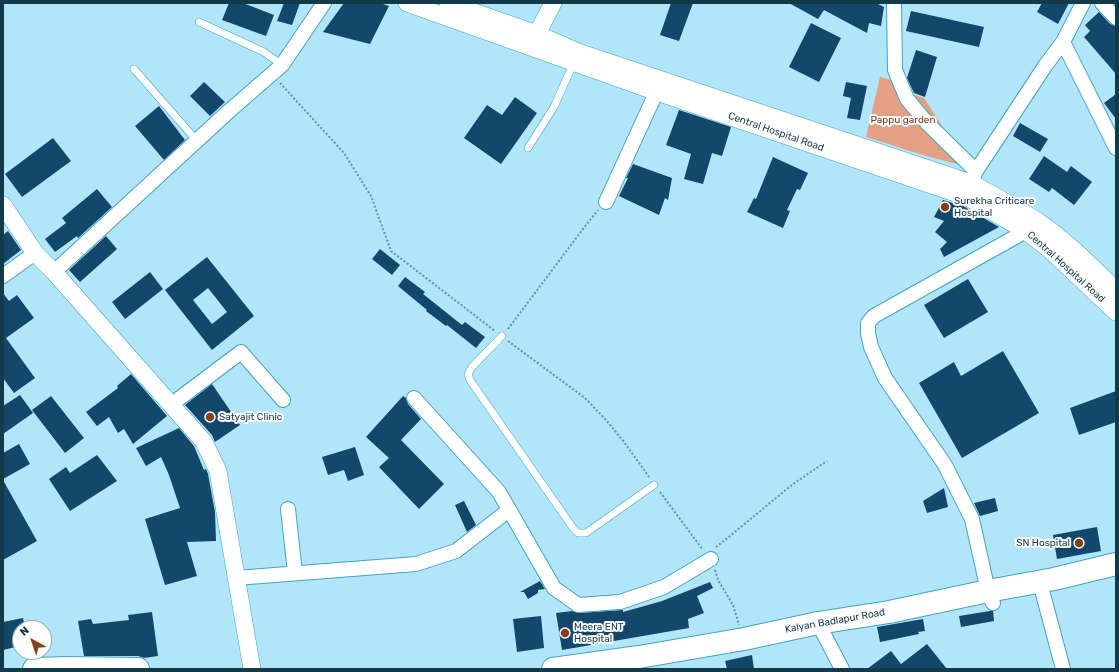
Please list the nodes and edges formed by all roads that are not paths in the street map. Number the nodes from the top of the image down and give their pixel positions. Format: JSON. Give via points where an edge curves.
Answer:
{"nodes":[{"id":1,"x":324,"y":3,"type":"edge"},
{"id":2,"x":407,"y":3,"type":"edge"},
{"id":3,"x":448,"y":3,"type":"edge"},
{"id":4,"x":553,"y":3,"type":"edge"},
{"id":5,"x":894,"y":3,"type":"edge"},
{"id":6,"x":1083,"y":3,"type":"edge"},
{"id":7,"x":1102,"y":3,"type":"edge"},
{"id":8,"x":1116,"y":18,"type":"edge"},
{"id":9,"x":199,"y":22,"type":"dead end"},
{"id":10,"x":535,"y":41,"type":"junction"},
{"id":11,"x":1063,"y":42,"type":"junction"},
{"id":12,"x":574,"y":62,"type":"junction"},
{"id":13,"x":134,"y":69,"type":"dead end"},
{"id":14,"x":277,"y":70,"type":"junction"},
{"id":15,"x":659,"y":86,"type":"junction"},
{"id":16,"x":197,"y":141,"type":"junction"},
{"id":17,"x":528,"y":148,"type":"dead end"},
{"id":18,"x":1116,"y":148,"type":"edge"},
{"id":19,"x":971,"y":184,"type":"junction"},
{"id":20,"x":606,"y":202,"type":"road end"},
{"id":21,"x":3,"y":205,"type":"edge"},
{"id":22,"x":1026,"y":231,"type":"junction"},
{"id":23,"x":35,"y":253,"type":"junction"},
{"id":24,"x":54,"y":272,"type":"junction"},
{"id":25,"x":3,"y":276,"type":"edge"},
{"id":26,"x":1116,"y":291,"type":"edge"},
{"id":27,"x":1116,"y":312,"type":"edge"},
{"id":28,"x":502,"y":336,"type":"road end"},
{"id":29,"x":414,"y":398,"type":"dead end"},
{"id":30,"x":283,"y":400,"type":"dead end"},
{"id":31,"x":172,"y":404,"type":"junction"},
{"id":32,"x":654,"y":485,"type":"road end"},
{"id":33,"x":288,"y":509,"type":"dead end"},
{"id":34,"x":509,"y":510,"type":"junction"},
{"id":35,"x":708,"y":557,"type":"road end"},
{"id":36,"x":1116,"y":564,"type":"edge"},
{"id":37,"x":295,"y":573,"type":"junction"},
{"id":38,"x":1116,"y":577,"type":"edge"},
{"id":39,"x":236,"y":578,"type":"junction"},
{"id":40,"x":1043,"y":594,"type":"junction"},
{"id":41,"x":990,"y":597,"type":"junction"},
{"id":42,"x":822,"y":630,"type":"junction"},
{"id":43,"x":34,"y":669,"type":"edge"},
{"id":44,"x":138,"y":669,"type":"edge"},
{"id":45,"x":252,"y":669,"type":"edge"},
{"id":46,"x":553,"y":669,"type":"edge"},
{"id":47,"x":652,"y":669,"type":"edge"},
{"id":48,"x":842,"y":669,"type":"edge"},
{"id":49,"x":1063,"y":669,"type":"edge"}],
"edges":[{"from":1,"to":14,"type":"street"},
{"from":2,"to":10,"type":"street","name":"Central Hospital Road"},
{"from":3,"to":10,"type":"street","name":"Central Hospital Road"},
{"from":4,"to":10,"type":"street"},
{"from":5,"to":19,"type":"street","via":[[895,70],[907,99]]},
{"from":6,"to":11,"type":"street"},
{"from":7,"to":8,"type":"street"},
{"from":9,"to":14,"type":"lane","via":[[264,52]]},
{"from":10,"to":12,"type":"street","name":"Central Hospital Road"},
{"from":10,"to":15,"type":"street","name":"Central Hospital Road","via":[[578,52]]},
{"from":11,"to":18,"type":"street"},
{"from":11,"to":19,"type":"street","via":[[1044,66]]},
{"from":12,"to":15,"type":"street","name":"Central Hospital Road"},
{"from":12,"to":17,"type":"lane","via":[[554,107]]},
{"from":13,"to":16,"type":"lane"},
{"from":14,"to":16,"type":"street"},
{"from":15,"to":19,"type":"street","name":"Central Hospital Road"},
{"from":15,"to":20,"type":"street"},
{"from":16,"to":24,"type":"street"},
{"from":19,"to":22,"type":"street","name":"Central Hospital Road"},
{"from":19,"to":26,"type":"street","name":"Central Hospital Road","via":[[1007,202],[1040,223],[1064,241]]},
{"from":21,"to":23,"type":"street"},
{"from":22,"to":27,"type":"street","name":"Central Hospital Road"},
{"from":22,"to":41,"type":"street","via":[[874,316],[868,323],[871,347],[885,378],[945,465],[972,519]]},
{"from":23,"to":24,"type":"street"},
{"from":23,"to":25,"type":"street"},
{"from":24,"to":31,"type":"street"},
{"from":28,"to":32,"type":"lane","via":[[472,367],[468,374],[470,380],[578,533],[586,533]]},
{"from":29,"to":34,"type":"street","via":[[499,492]]},
{"from":30,"to":31,"type":"street","via":[[241,352]]},
{"from":31,"to":39,"type":"street","via":[[204,442],[218,471]]},
{"from":33,"to":37,"type":"street"},
{"from":34,"to":35,"type":"street","via":[[554,588],[578,605],[620,602],[664,587]]},
{"from":34,"to":37,"type":"street","via":[[456,551],[416,564]]},
{"from":36,"to":41,"type":"main road","name":"Kalyan Badlapur Road"},
{"from":37,"to":39,"type":"street"},
{"from":38,"to":40,"type":"main road","name":"Kalyan Badlapur Road"},
{"from":39,"to":45,"type":"street"},
{"from":40,"to":41,"type":"main road","name":"Kalyan Badlapur Road"},
{"from":40,"to":49,"type":"street"},
{"from":41,"to":42,"type":"main road","name":"Kalyan Badlapur Road","via":[[861,627]]},
{"from":42,"to":46,"type":"main road","name":"Kalyan Badlapur Road","via":[[744,638]]},
{"from":42,"to":47,"type":"main road","name":"Kalyan Badlapur Road"},
{"from":42,"to":48,"type":"street"},
{"from":43,"to":44,"type":"main road"}]}
